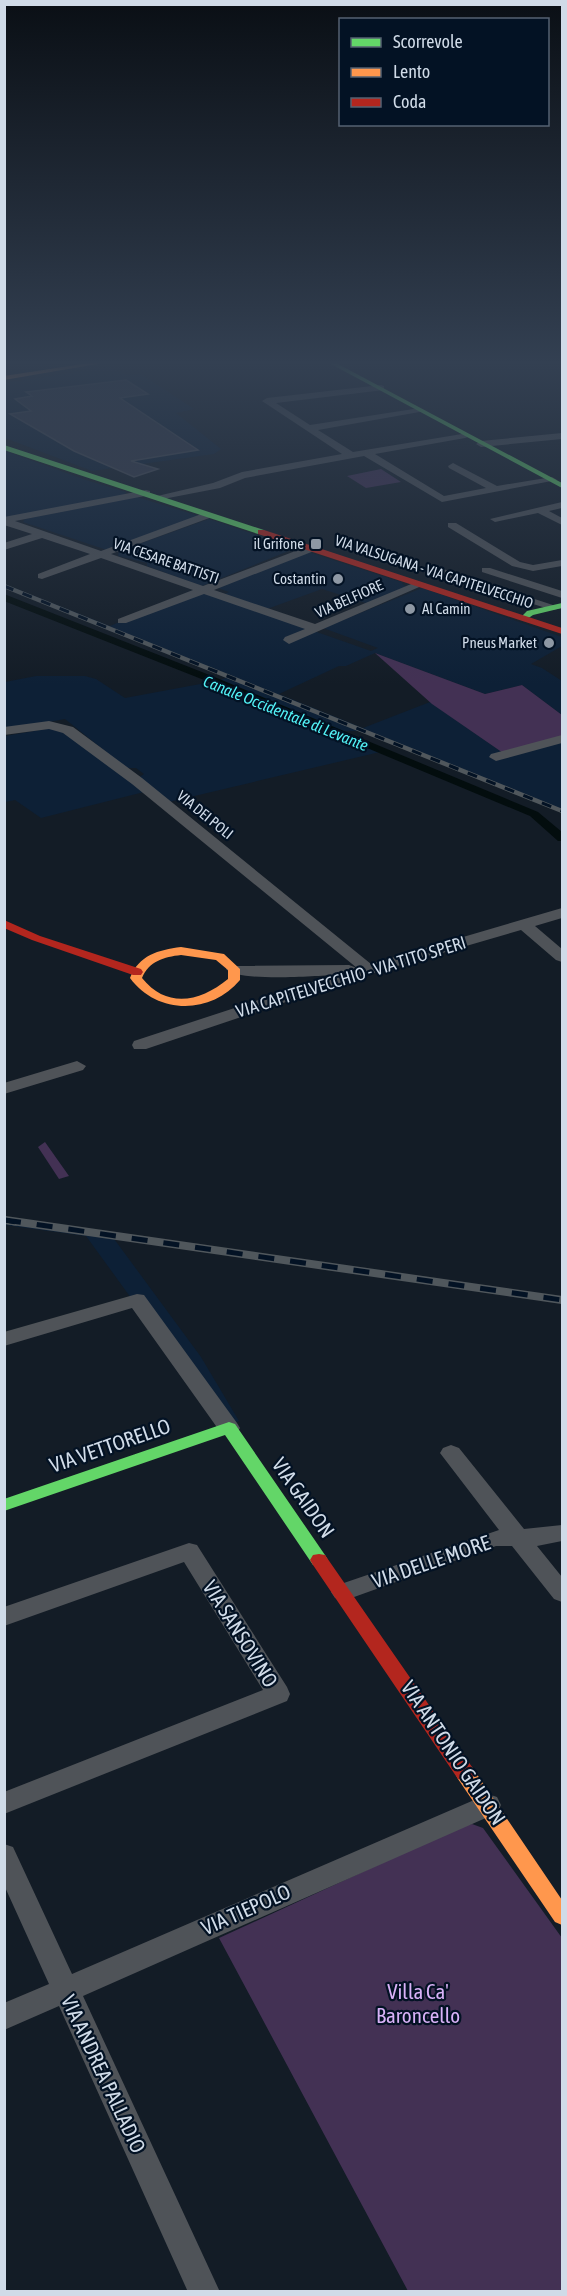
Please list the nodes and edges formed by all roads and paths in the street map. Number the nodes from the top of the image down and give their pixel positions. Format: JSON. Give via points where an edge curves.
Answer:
{"nodes":[{"id":1,"x":70,"y":470,"type":"edge"},
{"id":2,"x":274,"y":470,"type":"edge"},
{"id":3,"x":394,"y":470,"type":"edge"},
{"id":4,"x":460,"y":470,"type":"edge"},
{"id":5,"x":532,"y":470,"type":"edge"},
{"id":6,"x":557,"y":483,"type":"edge"},
{"id":7,"x":496,"y":490,"type":"junction"},
{"id":8,"x":148,"y":495,"type":"junction"},
{"id":9,"x":562,"y":505,"type":"edge"},
{"id":10,"x":540,"y":510,"type":"junction"},
{"id":11,"x":208,"y":515,"type":"junction"},
{"id":12,"x":495,"y":519,"type":"dead end"},
{"id":13,"x":4,"y":520,"type":"edge"},
{"id":14,"x":562,"y":522,"type":"edge"},
{"id":15,"x":452,"y":525,"type":"dead end"},
{"id":16,"x":44,"y":534,"type":"junction"},
{"id":17,"x":4,"y":547,"type":"edge"},
{"id":18,"x":310,"y":549,"type":"junction"},
{"id":19,"x":102,"y":554,"type":"junction"},
{"id":20,"x":560,"y":566,"type":"edge"},
{"id":21,"x":433,"y":569,"type":"dead end"},
{"id":22,"x":486,"y":570,"type":"dead end"},
{"id":23,"x":42,"y":576,"type":"dead end"},
{"id":24,"x":420,"y":584,"type":"junction"},
{"id":25,"x":201,"y":588,"type":"junction"},
{"id":26,"x":554,"y":606,"type":"edge"},
{"id":27,"x":498,"y":610,"type":"junction"},
{"id":28,"x":524,"y":618,"type":"junction"},
{"id":29,"x":122,"y":621,"type":"dead end"},
{"id":30,"x":317,"y":629,"type":"junction"},
{"id":31,"x":562,"y":631,"type":"edge"},
{"id":32,"x":289,"y":640,"type":"dead end"},
{"id":33,"x":4,"y":731,"type":"edge"},
{"id":34,"x":562,"y":739,"type":"edge"},
{"id":35,"x":496,"y":757,"type":"dead end"},
{"id":36,"x":562,"y":913,"type":"edge"},
{"id":37,"x":5,"y":923,"type":"edge"},
{"id":38,"x":526,"y":926,"type":"junction"},
{"id":39,"x":562,"y":957,"type":"edge"},
{"id":40,"x":141,"y":967,"type":"junction"},
{"id":41,"x":369,"y":970,"type":"junction"},
{"id":42,"x":234,"y":974,"type":"junction"},
{"id":43,"x":140,"y":1045,"type":"dead end"},
{"id":44,"x":77,"y":1066,"type":"dead end"},
{"id":45,"x":4,"y":1089,"type":"edge"},
{"id":46,"x":4,"y":1339,"type":"edge"},
{"id":47,"x":229,"y":1428,"type":"junction"},
{"id":48,"x":451,"y":1453,"type":"dead end"},
{"id":49,"x":4,"y":1504,"type":"edge"},
{"id":50,"x":562,"y":1533,"type":"edge"},
{"id":51,"x":520,"y":1538,"type":"junction"},
{"id":52,"x":343,"y":1592,"type":"junction"},
{"id":53,"x":562,"y":1593,"type":"edge"},
{"id":54,"x":4,"y":1617,"type":"edge"},
{"id":55,"x":4,"y":1803,"type":"edge"},
{"id":56,"x":488,"y":1805,"type":"junction"},
{"id":57,"x":4,"y":1855,"type":"edge"},
{"id":58,"x":562,"y":1916,"type":"edge"},
{"id":59,"x":65,"y":1990,"type":"junction"},
{"id":60,"x":4,"y":2017,"type":"edge"},
{"id":61,"x":204,"y":2292,"type":"edge"}],
"edges":[{"from":1,"to":8,"type":"main road","name":"VIA VALSUGANA - VIA CAPITELVECCHIO"},
{"from":2,"to":8,"type":"street","via":[[216,486]]},
{"from":3,"to":7,"type":"street","via":[[442,500]]},
{"from":4,"to":7,"type":"street"},
{"from":5,"to":6,"type":"main road"},
{"from":6,"to":7,"type":"street"},
{"from":8,"to":11,"type":"main road","name":"VIA VALSUGANA - VIA CAPITELVECCHIO"},
{"from":8,"to":13,"type":"street"},
{"from":9,"to":10,"type":"street"},
{"from":10,"to":12,"type":"street"},
{"from":10,"to":14,"type":"street"},
{"from":11,"to":18,"type":"main road","name":"VIA VALSUGANA - VIA CAPITELVECCHIO"},
{"from":11,"to":19,"type":"street"},
{"from":13,"to":16,"type":"street","name":"VIA CESARE BATTISTI"},
{"from":15,"to":20,"type":"street","via":[[516,564],[533,568]]},
{"from":16,"to":17,"type":"street"},
{"from":16,"to":19,"type":"street","name":"VIA CESARE BATTISTI"},
{"from":18,"to":24,"type":"main road","name":"VIA VALSUGANA - VIA CAPITELVECCHIO"},
{"from":18,"to":25,"type":"street"},
{"from":19,"to":23,"type":"street"},
{"from":19,"to":25,"type":"street","name":"VIA CESARE BATTISTI"},
{"from":21,"to":26,"type":"street"},
{"from":22,"to":26,"type":"street"},
{"from":24,"to":27,"type":"main road","name":"VIA VALSUGANA - VIA CAPITELVECCHIO"},
{"from":24,"to":30,"type":"street","name":"VIA BELFIORE"},
{"from":25,"to":29,"type":"street"},
{"from":25,"to":30,"type":"street","name":"VIA CESARE BATTISTI"},
{"from":26,"to":27,"type":"main road"},
{"from":26,"to":28,"type":"main road"},
{"from":26,"to":31,"type":"main road","via":[[547,619]]},
{"from":27,"to":28,"type":"main road","name":"VIA VALSUGANA - VIA CAPITELVECCHIO"},
{"from":28,"to":31,"type":"main road","name":"VIA VALSUGANA - VIA CAPITELVECCHIO"},
{"from":30,"to":32,"type":"street","name":"VIA BELFIORE"},
{"from":33,"to":41,"type":"street","name":"VIA DEI POLI","via":[[49,725],[68,730],[137,781]]},
{"from":34,"to":35,"type":"street"},
{"from":36,"to":38,"type":"street","name":"VIA CAPITELVECCHIO - VIA TITO SPERI"},
{"from":37,"to":40,"type":"main road","via":[[55,947]]},
{"from":38,"to":39,"type":"street"},
{"from":38,"to":41,"type":"street","name":"VIA CAPITELVECCHIO - VIA TITO SPERI"},
{"from":40,"to":42,"type":"main road","via":[[168,952],[195,951],[220,957]]},
{"from":40,"to":42,"type":"main road","via":[[138,985],[175,1002],[214,997],[229,988]]},
{"from":41,"to":42,"type":"street"},
{"from":41,"to":43,"type":"street","name":"VIA CAPITELVECCHIO - VIA TITO SPERI"},
{"from":44,"to":45,"type":"street"},
{"from":46,"to":47,"type":"street","via":[[136,1300]]},
{"from":47,"to":49,"type":"main road","name":"VIA VETTORELLO"},
{"from":47,"to":52,"type":"main road","name":"VIA GAIDON"},
{"from":48,"to":51,"type":"street","name":"VIA DELLE MORE"},
{"from":50,"to":51,"type":"street","name":"VIA DELLE MORE"},
{"from":51,"to":52,"type":"street","name":"VIA DELLE MORE","via":[[495,1538]]},
{"from":51,"to":53,"type":"street"},
{"from":52,"to":56,"type":"main road","name":"VIA ANTONIO GAIDON"},
{"from":54,"to":55,"type":"street","name":"VIA SANSOVINO","via":[[189,1551],[278,1694]]},
{"from":56,"to":58,"type":"main road","name":"VIA ANTONIO GAIDON"},
{"from":56,"to":59,"type":"street","name":"VIA TIEPOLO"},
{"from":57,"to":59,"type":"street","name":"VIA ANDREA PALLADIO"},
{"from":59,"to":60,"type":"street","name":"VIA TIEPOLO"},
{"from":59,"to":61,"type":"street","name":"VIA ANDREA PALLADIO"}]}
